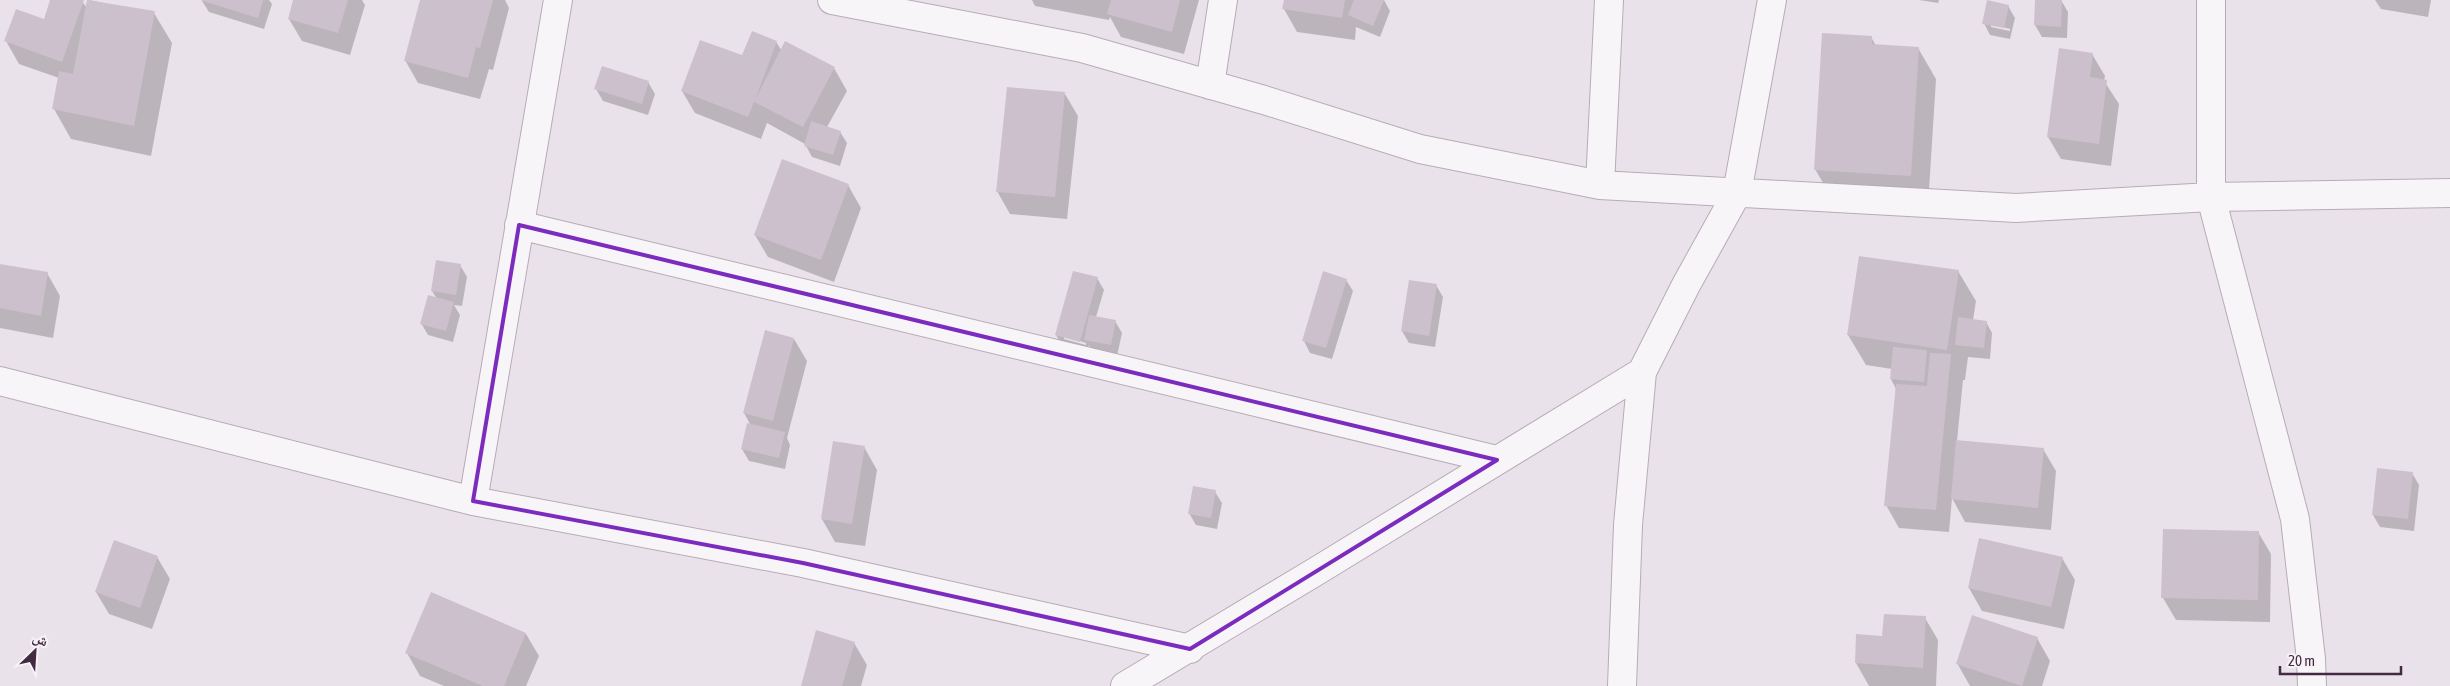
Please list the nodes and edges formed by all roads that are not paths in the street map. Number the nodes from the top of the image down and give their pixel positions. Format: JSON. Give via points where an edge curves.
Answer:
{"nodes":[{"id":1,"x":558,"y":0,"type":"edge"},
{"id":2,"x":832,"y":0,"type":"edge"},
{"id":3,"x":1223,"y":0,"type":"edge"},
{"id":4,"x":1609,"y":0,"type":"edge"},
{"id":5,"x":1772,"y":0,"type":"edge"},
{"id":6,"x":2211,"y":0,"type":"edge"},
{"id":7,"x":898,"y":6,"type":"edge"},
{"id":8,"x":1210,"y":85,"type":"junction"},
{"id":9,"x":1600,"y":185,"type":"junction"},
{"id":10,"x":1737,"y":193,"type":"junction"},
{"id":11,"x":2450,"y":193,"type":"edge"},
{"id":12,"x":2212,"y":197,"type":"junction"},
{"id":13,"x":519,"y":225,"type":"junction"},
{"id":14,"x":1642,"y":372,"type":"junction"},
{"id":15,"x":0,"y":381,"type":"edge"},
{"id":16,"x":1497,"y":460,"type":"junction"},
{"id":17,"x":473,"y":501,"type":"junction"},
{"id":18,"x":1190,"y":648,"type":"junction"},
{"id":19,"x":1125,"y":686,"type":"edge"},
{"id":20,"x":1622,"y":686,"type":"edge"},
{"id":21,"x":2312,"y":686,"type":"edge"}],
"edges":[{"from":1,"to":13,"type":"street"},
{"from":2,"to":7,"type":"street"},
{"from":3,"to":8,"type":"street"},
{"from":4,"to":9,"type":"street"},
{"from":5,"to":10,"type":"street"},
{"from":6,"to":12,"type":"street"},
{"from":7,"to":8,"type":"street","via":[[1082,48]]},
{"from":8,"to":9,"type":"street","via":[[1420,149]]},
{"from":9,"to":10,"type":"street"},
{"from":10,"to":12,"type":"street","via":[[2016,208]]},
{"from":10,"to":14,"type":"street"},
{"from":11,"to":12,"type":"street"},
{"from":12,"to":21,"type":"street","via":[[2295,519]]},
{"from":13,"to":16,"type":"street"},
{"from":13,"to":17,"type":"street"},
{"from":14,"to":16,"type":"street"},
{"from":14,"to":20,"type":"street","via":[[1628,525]]},
{"from":15,"to":17,"type":"street"},
{"from":16,"to":18,"type":"street"},
{"from":17,"to":18,"type":"street","via":[[803,563]]},
{"from":18,"to":19,"type":"street"}]}
